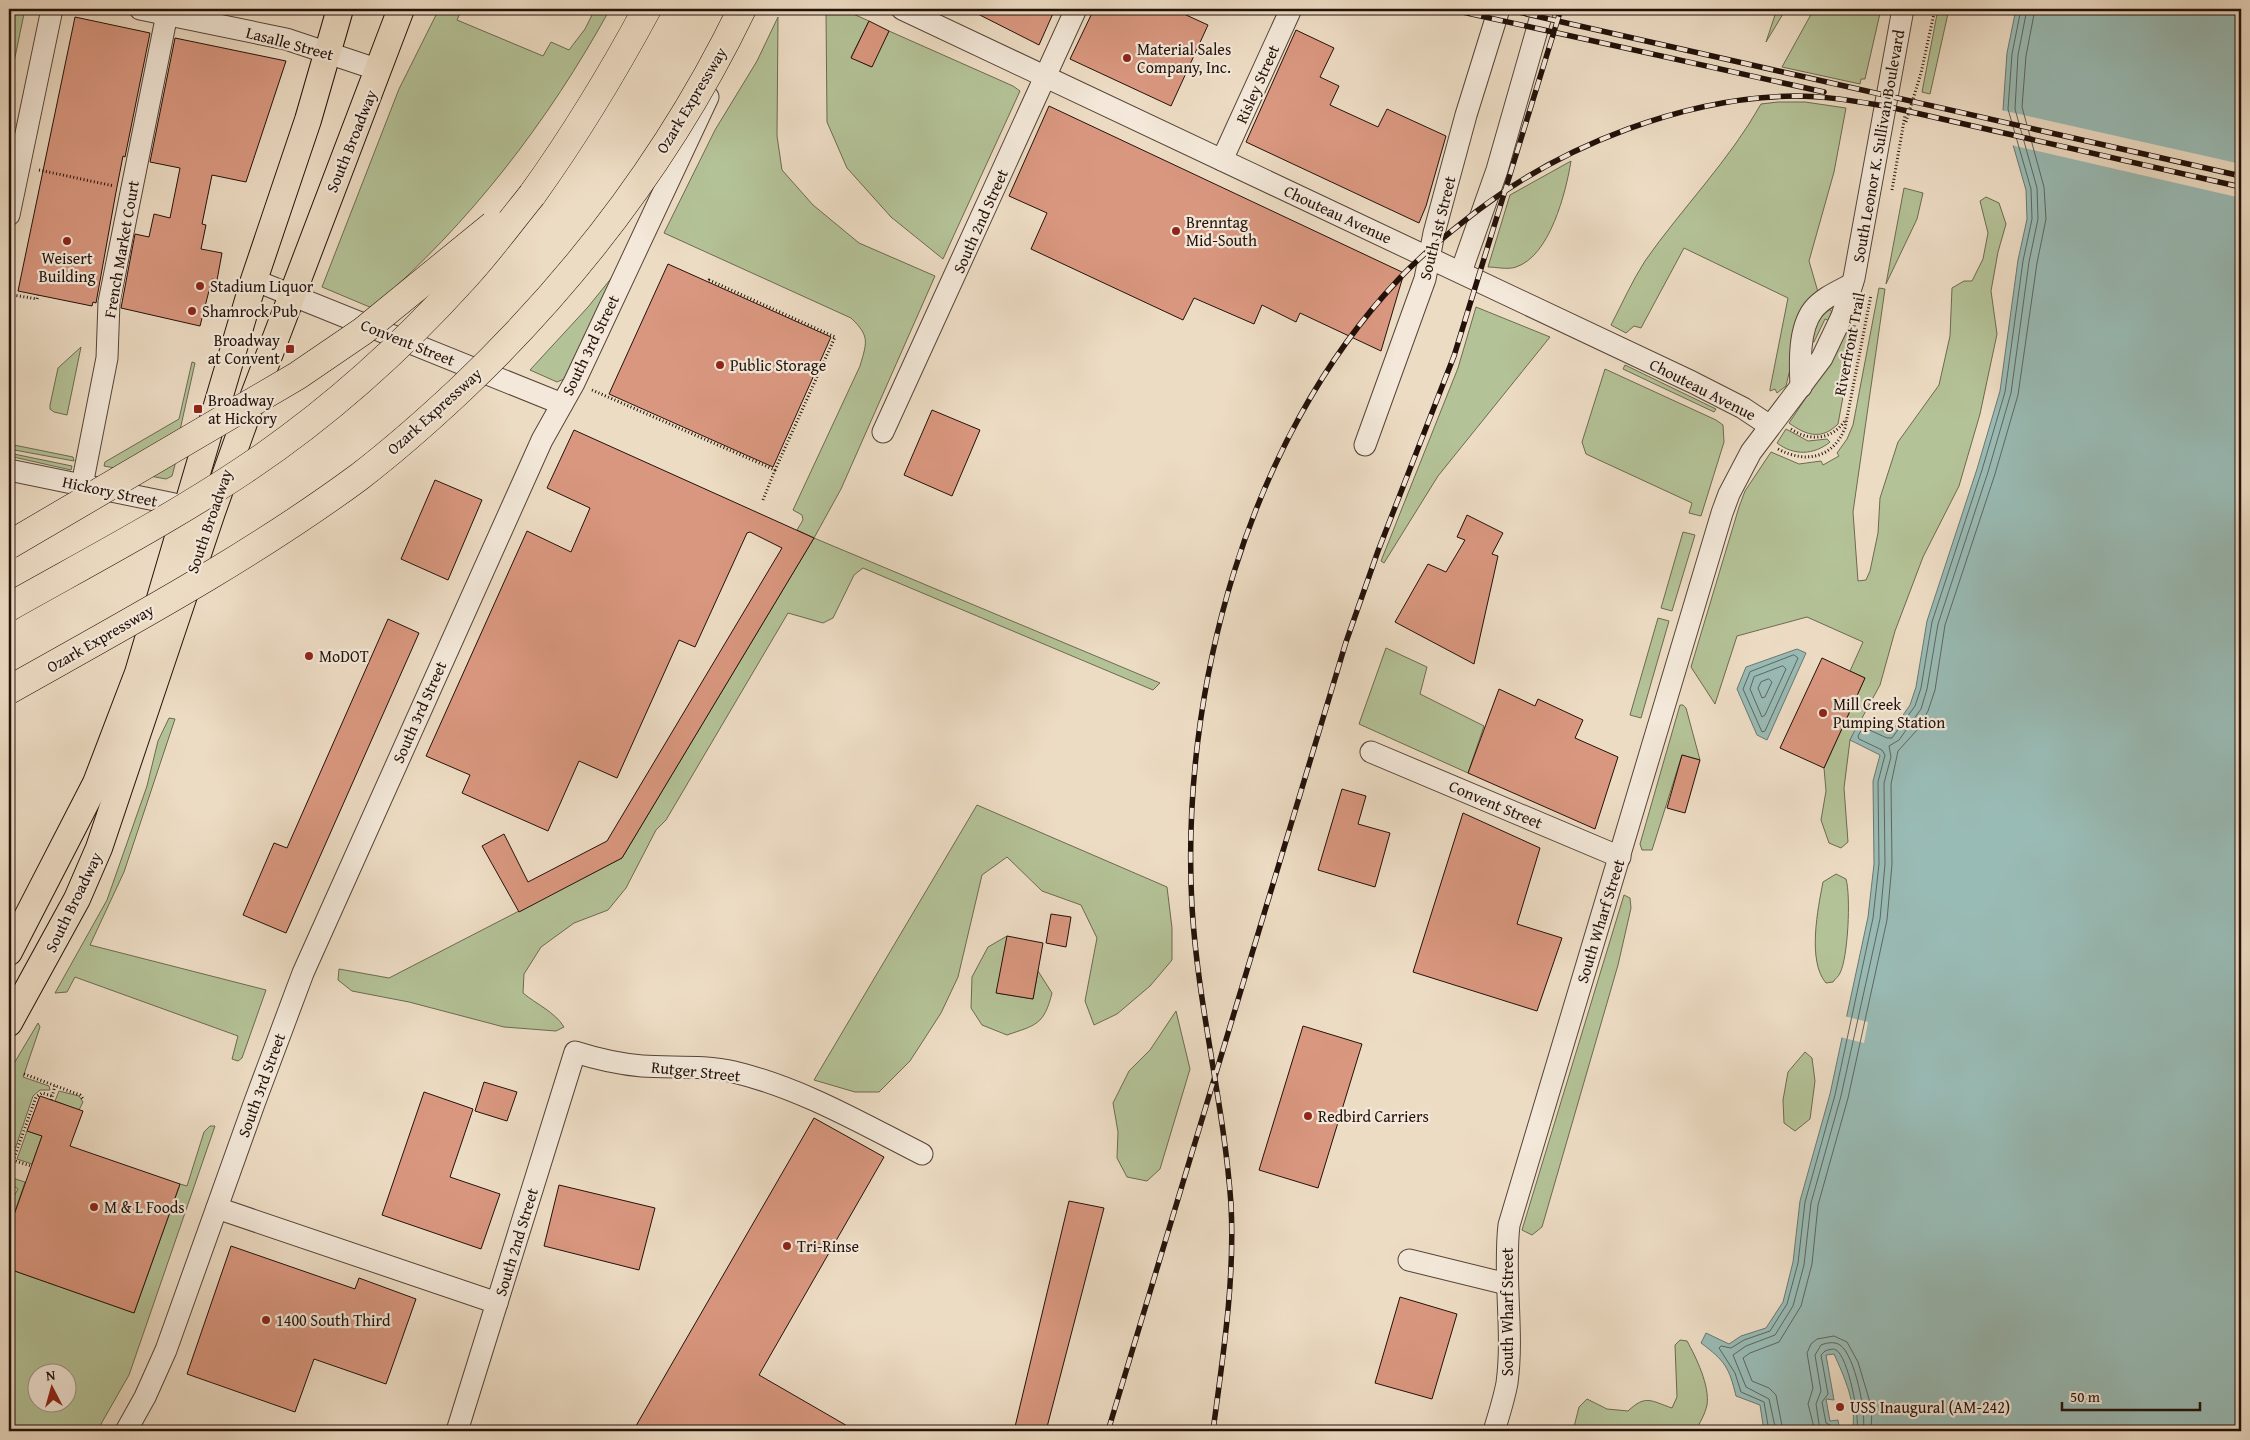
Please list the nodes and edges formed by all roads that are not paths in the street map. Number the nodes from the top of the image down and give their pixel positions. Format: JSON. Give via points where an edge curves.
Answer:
{"nodes":[{"id":1,"x":52,"y":9,"type":"edge"},
{"id":2,"x":140,"y":9,"type":"edge"},
{"id":3,"x":340,"y":9,"type":"edge"},
{"id":4,"x":646,"y":9,"type":"edge"},
{"id":5,"x":742,"y":9,"type":"edge"},
{"id":6,"x":749,"y":9,"type":"edge"},
{"id":7,"x":902,"y":9,"type":"edge"},
{"id":8,"x":1076,"y":9,"type":"edge"},
{"id":9,"x":1291,"y":9,"type":"edge"},
{"id":10,"x":1499,"y":9,"type":"edge"},
{"id":11,"x":1543,"y":9,"type":"edge"},
{"id":12,"x":1903,"y":9,"type":"edge"},
{"id":13,"x":400,"y":10,"type":"edge"},
{"id":14,"x":167,"y":14,"type":"junction"},
{"id":15,"x":329,"y":52,"type":"junction"},
{"id":16,"x":379,"y":70,"type":"junction"},
{"id":17,"x":1045,"y":76,"type":"junction"},
{"id":18,"x":1222,"y":160,"type":"junction"},
{"id":19,"x":532,"y":195,"type":"junction"},
{"id":20,"x":9,"y":215,"type":"edge"},
{"id":21,"x":1430,"y":258,"type":"junction"},
{"id":22,"x":1461,"y":272,"type":"junction"},
{"id":23,"x":254,"y":280,"type":"junction"},
{"id":24,"x":1862,"y":287,"type":"junction"},
{"id":25,"x":291,"y":295,"type":"junction"},
{"id":26,"x":1801,"y":387,"type":"junction"},
{"id":27,"x":562,"y":404,"type":"junction"},
{"id":28,"x":1779,"y":426,"type":"junction"},
{"id":29,"x":884,"y":432,"type":"dead end"},
{"id":30,"x":1365,"y":445,"type":"dead end"},
{"id":31,"x":9,"y":470,"type":"edge"},
{"id":32,"x":82,"y":485,"type":"junction"},
{"id":33,"x":187,"y":507,"type":"junction"},
{"id":34,"x":212,"y":512,"type":"junction"},
{"id":35,"x":9,"y":545,"type":"edge"},
{"id":36,"x":9,"y":607,"type":"edge"},
{"id":37,"x":9,"y":690,"type":"edge"},
{"id":38,"x":1372,"y":752,"type":"dead end"},
{"id":39,"x":1620,"y":857,"type":"junction"},
{"id":40,"x":9,"y":952,"type":"edge"},
{"id":41,"x":9,"y":1024,"type":"edge"},
{"id":42,"x":575,"y":1052,"type":"joint"},
{"id":43,"x":922,"y":1154,"type":"dead end"},
{"id":44,"x":217,"y":1208,"type":"junction"},
{"id":45,"x":1409,"y":1260,"type":"dead end"},
{"id":46,"x":1507,"y":1284,"type":"junction"},
{"id":47,"x":497,"y":1303,"type":"junction"},
{"id":48,"x":126,"y":1431,"type":"edge"},
{"id":49,"x":458,"y":1431,"type":"edge"},
{"id":50,"x":1494,"y":1431,"type":"edge"}],
"edges":[{"from":1,"to":20,"type":"street"},
{"from":2,"to":14,"type":"street","name":"Lasalle Street"},
{"from":3,"to":15,"type":"main road","name":"South Broadway"},
{"from":4,"to":19,"type":"highway","via":[[579,127]]},
{"from":5,"to":37,"type":"highway","name":"Ozark Expressway","bridge":true,"via":[[698,94],[670,139],[589,251],[537,312],[440,409],[360,476],[286,528]]},
{"from":6,"to":27,"type":"street","name":"South 3rd Street"},
{"from":7,"to":17,"type":"street","name":"Chouteau Avenue"},
{"from":8,"to":17,"type":"street","name":"South 2nd Street"},
{"from":9,"to":18,"type":"street","name":"Risley Street"},
{"from":10,"to":21,"type":"street","name":"South 1st Street","via":[[1466,115]]},
{"from":11,"to":22,"type":"street","name":"South 1st Street","via":[[1497,170]]},
{"from":12,"to":24,"type":"street","name":"South Leonor K. Sullivan Boulevard"},
{"from":13,"to":16,"type":"main road","name":"South Broadway"},
{"from":14,"to":15,"type":"street","name":"Lasalle Street","via":[[286,39]]},
{"from":14,"to":32,"type":"street","name":"French Market Court","via":[[109,302],[107,358]]},
{"from":15,"to":16,"type":"street","name":"Lasalle Street"},
{"from":15,"to":23,"type":"main road","name":"South Broadway"},
{"from":16,"to":25,"type":"main road","name":"South Broadway"},
{"from":17,"to":18,"type":"street","name":"Chouteau Avenue"},
{"from":17,"to":29,"type":"street","name":"South 2nd Street"},
{"from":18,"to":21,"type":"street","name":"Chouteau Avenue"},
{"from":19,"to":35,"type":"highway","bridge":true,"via":[[363,331],[297,376]]},
{"from":19,"to":36,"type":"highway","bridge":true,"via":[[466,276],[397,347],[320,413],[244,470]]},
{"from":21,"to":22,"type":"street","name":"Chouteau Avenue"},
{"from":21,"to":30,"type":"street","name":"South 1st Street","via":[[1423,286]]},
{"from":22,"to":28,"type":"street","name":"Chouteau Avenue"},
{"from":23,"to":25,"type":"street","name":"Convent Street"},
{"from":23,"to":33,"type":"main road","name":"South Broadway"},
{"from":24,"to":26,"type":"street","name":"South Leonor K. Sullivan Boulevard","via":[[1842,316],[1829,346]]},
{"from":24,"to":26,"type":"street","name":"South Leonor K. Sullivan Boulevard","via":[[1829,297],[1810,316],[1802,349]]},
{"from":25,"to":27,"type":"street","name":"Convent Street"},
{"from":25,"to":34,"type":"main road","name":"South Broadway"},
{"from":26,"to":28,"type":"street","name":"South Leonor K. Sullivan Boulevard"},
{"from":27,"to":44,"type":"street","name":"South 3rd Street","via":[[542,440],[303,973]]},
{"from":28,"to":39,"type":"street","name":"South Wharf Street","via":[[1738,476],[1722,513]]},
{"from":31,"to":32,"type":"street","name":"Hickory Street"},
{"from":32,"to":33,"type":"street","name":"Hickory Street"},
{"from":33,"to":34,"type":"street","name":"Hickory Street"},
{"from":33,"to":40,"type":"main road","name":"South Broadway","via":[[138,672],[96,783]]},
{"from":34,"to":41,"type":"main road","name":"South Broadway","via":[[99,848],[78,899]]},
{"from":38,"to":39,"type":"street","name":"Convent Street"},
{"from":39,"to":46,"type":"street","name":"South Wharf Street","via":[[1508,1225]]},
{"from":42,"to":43,"type":"street","name":"Rutger Street","via":[[604,1061],[641,1066],[732,1072],[782,1086],[805,1094]]},
{"from":42,"to":47,"type":"street","name":"South 2nd Street"},
{"from":44,"to":47,"type":"street"},
{"from":44,"to":48,"type":"street","name":"South 3rd Street","via":[[160,1367]]},
{"from":45,"to":46,"type":"street"},
{"from":46,"to":50,"type":"street","name":"South Wharf Street","via":[[1506,1383]]},
{"from":47,"to":49,"type":"street","name":"South 2nd Street"}]}
